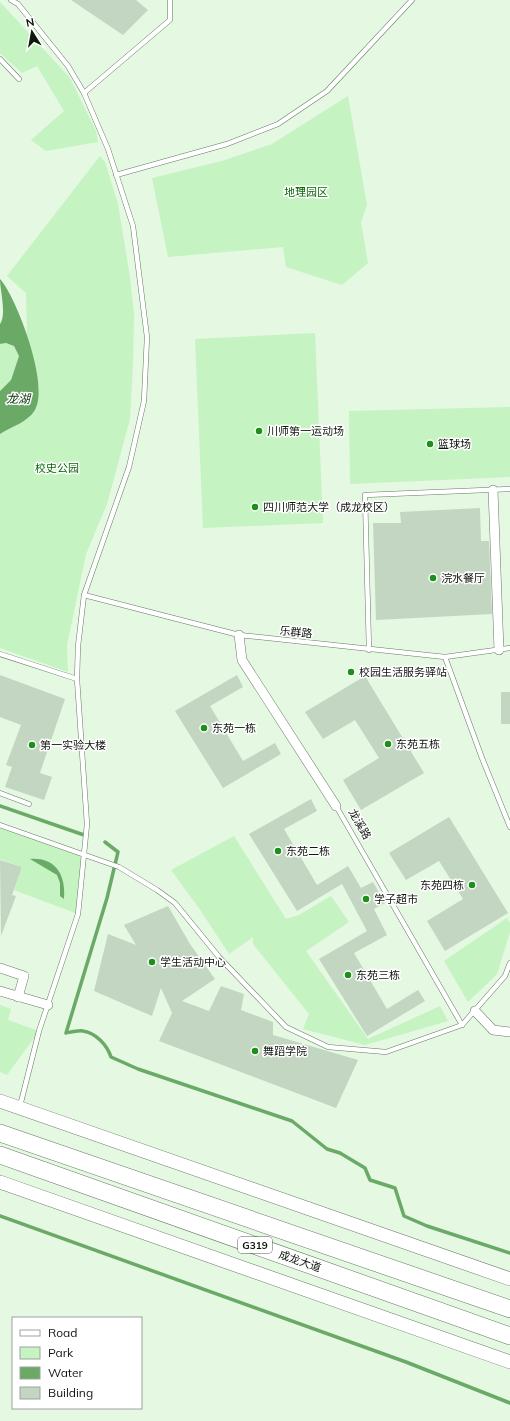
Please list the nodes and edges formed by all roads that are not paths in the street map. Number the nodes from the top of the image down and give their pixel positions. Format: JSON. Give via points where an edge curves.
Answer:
{"nodes":[{"id":1,"x":11,"y":0,"type":"edge"},
{"id":2,"x":170,"y":0,"type":"edge"},
{"id":3,"x":412,"y":0,"type":"edge"},
{"id":4,"x":0,"y":59,"type":"edge"},
{"id":5,"x":19,"y":79,"type":"dead end"},
{"id":6,"x":84,"y":93,"type":"junction"},
{"id":7,"x":116,"y":175,"type":"junction"},
{"id":8,"x":510,"y":489,"type":"edge"},
{"id":9,"x":493,"y":490,"type":"junction"},
{"id":10,"x":84,"y":595,"type":"junction"},
{"id":11,"x":239,"y":635,"type":"junction"},
{"id":12,"x":510,"y":648,"type":"edge"},
{"id":13,"x":369,"y":650,"type":"junction"},
{"id":14,"x":499,"y":650,"type":"junction"},
{"id":15,"x":0,"y":654,"type":"edge"},
{"id":16,"x":445,"y":657,"type":"junction"},
{"id":17,"x":77,"y":679,"type":"junction"},
{"id":18,"x":0,"y":793,"type":"edge"},
{"id":19,"x":29,"y":804,"type":"dead end"},
{"id":20,"x":336,"y":806,"type":"joint"},
{"id":21,"x":0,"y":825,"type":"edge"},
{"id":22,"x":510,"y":827,"type":"edge"},
{"id":23,"x":85,"y":854,"type":"junction"},
{"id":24,"x":510,"y":963,"type":"edge"},
{"id":25,"x":0,"y":968,"type":"edge"},
{"id":26,"x":0,"y":991,"type":"edge"},
{"id":27,"x":18,"y":997,"type":"junction"},
{"id":28,"x":48,"y":1005,"type":"junction"},
{"id":29,"x":475,"y":1011,"type":"junction"},
{"id":30,"x":462,"y":1025,"type":"junction"},
{"id":31,"x":510,"y":1032,"type":"edge"},
{"id":32,"x":0,"y":1101,"type":"edge"},
{"id":33,"x":19,"y":1108,"type":"junction"},
{"id":34,"x":0,"y":1133,"type":"edge"},
{"id":35,"x":0,"y":1155,"type":"edge"},
{"id":36,"x":0,"y":1182,"type":"edge"},
{"id":37,"x":510,"y":1279,"type":"edge"},
{"id":38,"x":510,"y":1309,"type":"edge"},
{"id":39,"x":510,"y":1336,"type":"edge"},
{"id":40,"x":510,"y":1362,"type":"edge"}],
"edges":[{"from":1,"to":6,"type":"lane","via":[[18,4],[68,66]]},
{"from":2,"to":6,"type":"lane","via":[[170,20]]},
{"from":3,"to":7,"type":"lane","via":[[327,90],[278,124],[227,144]]},
{"from":4,"to":5,"type":"lane"},
{"from":6,"to":7,"type":"lane"},
{"from":7,"to":10,"type":"lane","via":[[134,226],[141,282],[147,337],[144,401],[128,467]]},
{"from":8,"to":9,"type":"lane"},
{"from":9,"to":13,"type":"lane","via":[[365,495]]},
{"from":9,"to":14,"type":"street"},
{"from":10,"to":11,"type":"lane","name":"乐群路"},
{"from":10,"to":17,"type":"lane"},
{"from":11,"to":13,"type":"lane","name":"乐群路"},
{"from":11,"to":20,"type":"street","name":"龙溪路","via":[[242,660]]},
{"from":12,"to":14,"type":"lane","name":"乐群路"},
{"from":13,"to":16,"type":"lane","name":"乐群路"},
{"from":14,"to":16,"type":"lane","name":"乐群路"},
{"from":15,"to":17,"type":"lane"},
{"from":16,"to":22,"type":"lane"},
{"from":17,"to":23,"type":"lane","via":[[87,824]]},
{"from":18,"to":19,"type":"lane"},
{"from":20,"to":30,"type":"lane","name":"龙溪路"},
{"from":21,"to":23,"type":"lane"},
{"from":23,"to":28,"type":"lane","via":[[78,914]]},
{"from":23,"to":30,"type":"lane","via":[[119,867],[175,903],[219,957],[286,1027],[328,1047],[386,1052]]},
{"from":24,"to":29,"type":"lane","via":[[505,976]]},
{"from":25,"to":27,"type":"street","via":[[24,976]]},
{"from":26,"to":27,"type":"street"},
{"from":27,"to":28,"type":"street"},
{"from":28,"to":33,"type":"lane"},
{"from":29,"to":30,"type":"lane"},
{"from":29,"to":31,"type":"street","via":[[493,1030]]},
{"from":32,"to":33,"type":"street"},
{"from":33,"to":37,"type":"street"},
{"from":34,"to":38,"type":"highway","name":"成龙大道","number":"G319"},
{"from":35,"to":39,"type":"highway","name":"成龙大道","number":"G319"},
{"from":36,"to":40,"type":"street"}]}
